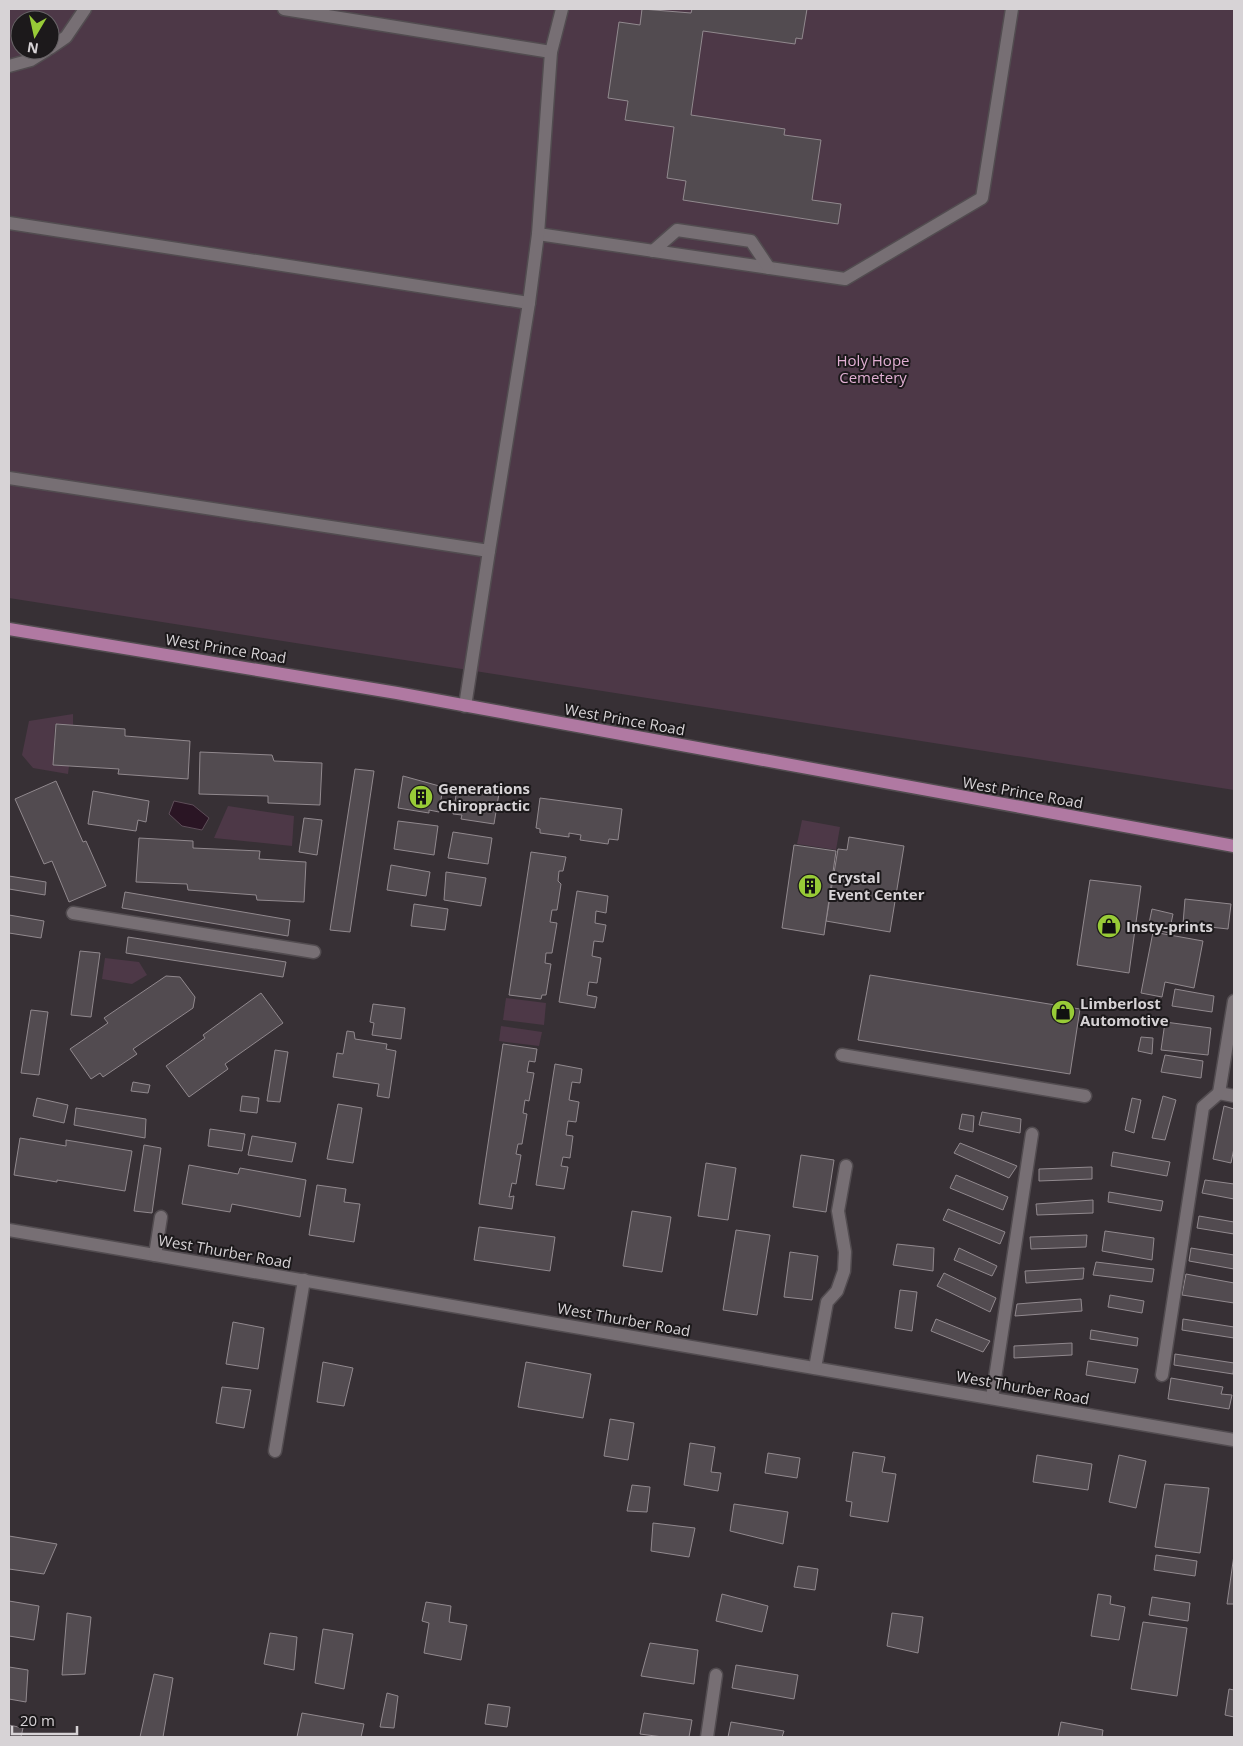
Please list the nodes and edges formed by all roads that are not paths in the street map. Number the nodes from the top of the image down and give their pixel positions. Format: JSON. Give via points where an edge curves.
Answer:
{"nodes":[{"id":1,"x":85,"y":9,"type":"edge"},
{"id":2,"x":284,"y":9,"type":"edge"},
{"id":3,"x":562,"y":9,"type":"edge"},
{"id":4,"x":1012,"y":9,"type":"edge"},
{"id":5,"x":60,"y":41,"type":"edge"},
{"id":6,"x":551,"y":52,"type":"junction"},
{"id":7,"x":31,"y":60,"type":"edge"},
{"id":8,"x":9,"y":66,"type":"edge"},
{"id":9,"x":9,"y":223,"type":"edge"},
{"id":10,"x":538,"y":234,"type":"junction"},
{"id":11,"x":653,"y":251,"type":"junction"},
{"id":12,"x":769,"y":268,"type":"junction"},
{"id":13,"x":529,"y":303,"type":"junction"},
{"id":14,"x":9,"y":478,"type":"edge"},
{"id":15,"x":489,"y":551,"type":"junction"},
{"id":16,"x":9,"y":629,"type":"edge"},
{"id":17,"x":465,"y":706,"type":"junction"},
{"id":18,"x":1234,"y":846,"type":"edge"},
{"id":19,"x":73,"y":913,"type":"dead end"},
{"id":20,"x":314,"y":952,"type":"dead end"},
{"id":21,"x":1234,"y":1001,"type":"edge"},
{"id":22,"x":842,"y":1055,"type":"dead end"},
{"id":23,"x":1219,"y":1093,"type":"junction"},
{"id":24,"x":1085,"y":1096,"type":"dead end"},
{"id":25,"x":1234,"y":1096,"type":"edge"},
{"id":26,"x":1032,"y":1134,"type":"dead end"},
{"id":27,"x":846,"y":1166,"type":"dead end"},
{"id":28,"x":162,"y":1217,"type":"dead end"},
{"id":29,"x":9,"y":1230,"type":"edge"},
{"id":30,"x":155,"y":1255,"type":"junction"},
{"id":31,"x":304,"y":1280,"type":"junction"},
{"id":32,"x":815,"y":1368,"type":"junction"},
{"id":33,"x":1162,"y":1376,"type":"dead end"},
{"id":34,"x":992,"y":1398,"type":"junction"},
{"id":35,"x":1234,"y":1440,"type":"edge"},
{"id":36,"x":275,"y":1451,"type":"dead end"},
{"id":37,"x":716,"y":1674,"type":"dead end"},
{"id":38,"x":707,"y":1737,"type":"edge"}],
"edges":[{"from":1,"to":5,"type":"street"},
{"from":2,"to":6,"type":"street"},
{"from":3,"to":6,"type":"street"},
{"from":4,"to":12,"type":"street","via":[[982,198],[845,280]]},
{"from":6,"to":10,"type":"street"},
{"from":7,"to":8,"type":"street"},
{"from":9,"to":13,"type":"street"},
{"from":10,"to":11,"type":"street"},
{"from":10,"to":13,"type":"street"},
{"from":11,"to":12,"type":"street"},
{"from":11,"to":12,"type":"street","via":[[677,230],[751,242]]},
{"from":13,"to":15,"type":"street"},
{"from":14,"to":15,"type":"street"},
{"from":15,"to":17,"type":"street"},
{"from":16,"to":17,"type":"main road","name":"West Prince Road"},
{"from":17,"to":18,"type":"main road","name":"West Prince Road"},
{"from":19,"to":20,"type":"street"},
{"from":21,"to":23,"type":"street"},
{"from":22,"to":24,"type":"street"},
{"from":23,"to":25,"type":"street"},
{"from":23,"to":33,"type":"street","via":[[1203,1107]]},
{"from":26,"to":34,"type":"street"},
{"from":27,"to":32,"type":"street","via":[[838,1211],[844,1271],[836,1291],[827,1302]]},
{"from":28,"to":30,"type":"street"},
{"from":29,"to":30,"type":"street","name":"West Thurber Road"},
{"from":30,"to":31,"type":"street","name":"West Thurber Road"},
{"from":31,"to":32,"type":"street","name":"West Thurber Road"},
{"from":31,"to":36,"type":"street"},
{"from":32,"to":34,"type":"street","name":"West Thurber Road"},
{"from":34,"to":35,"type":"street","name":"West Thurber Road"},
{"from":37,"to":38,"type":"street"}]}
